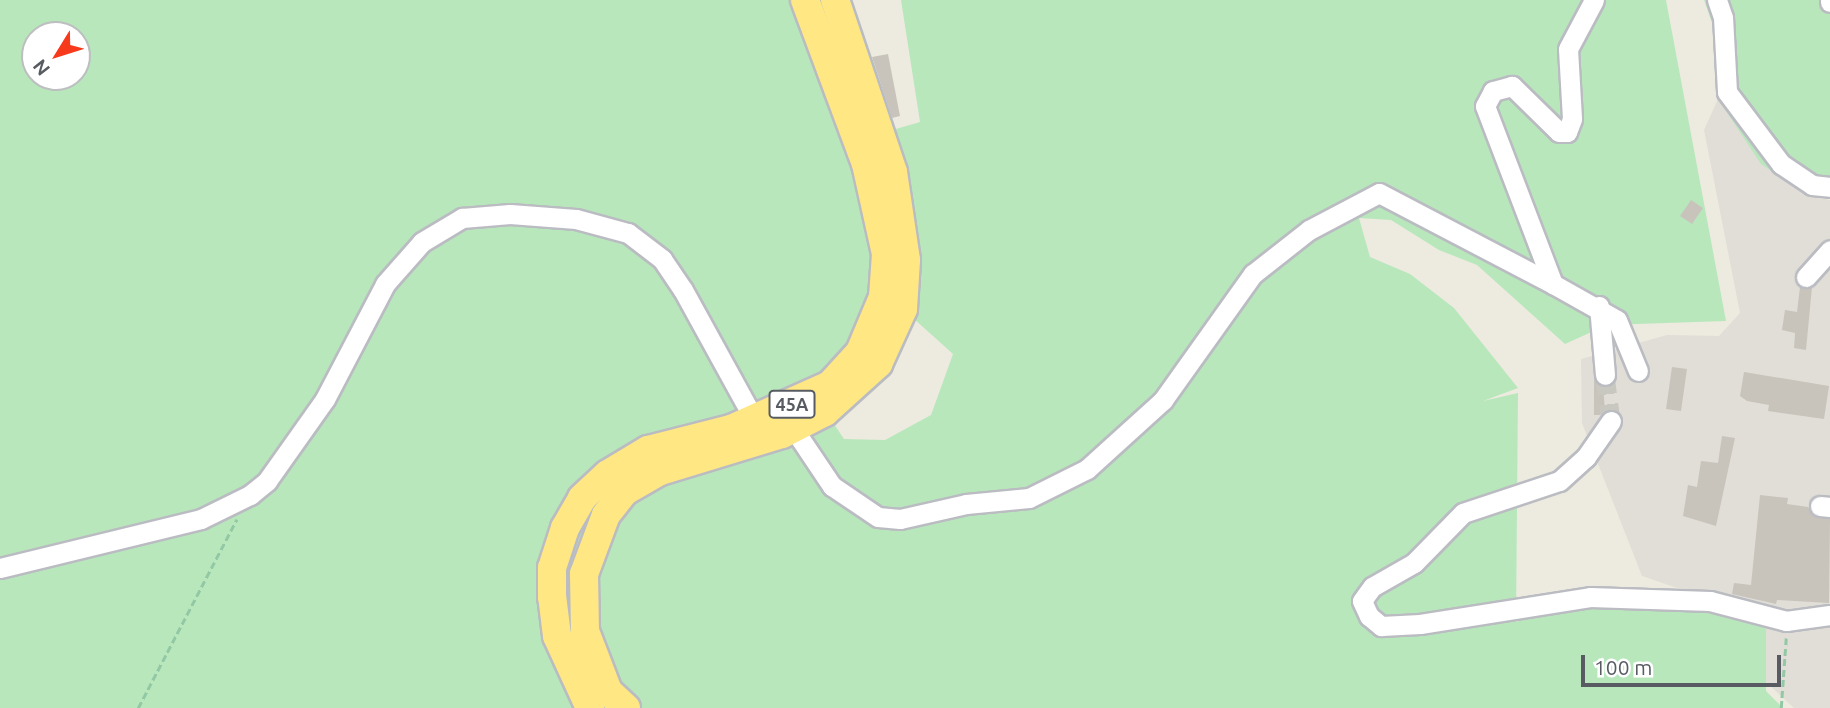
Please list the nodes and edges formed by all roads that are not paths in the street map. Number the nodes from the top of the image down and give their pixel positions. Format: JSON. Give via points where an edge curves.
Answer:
{"nodes":[{"id":1,"x":805,"y":0,"type":"edge"},
{"id":2,"x":835,"y":0,"type":"edge"},
{"id":3,"x":1594,"y":0,"type":"edge"},
{"id":4,"x":1717,"y":0,"type":"edge"},
{"id":5,"x":1830,"y":187,"type":"edge"},
{"id":6,"x":1830,"y":250,"type":"edge"},
{"id":7,"x":1806,"y":276,"type":"dead end"},
{"id":8,"x":1553,"y":284,"type":"junction"},
{"id":9,"x":1599,"y":306,"type":"junction"},
{"id":10,"x":1638,"y":371,"type":"dead end"},
{"id":11,"x":1605,"y":375,"type":"tunnel mouth"},
{"id":12,"x":754,"y":419,"type":"junction"},
{"id":13,"x":1611,"y":421,"type":"tunnel mouth"},
{"id":14,"x":793,"y":428,"type":"junction"},
{"id":15,"x":0,"y":568,"type":"edge"},
{"id":16,"x":1830,"y":615,"type":"edge"},
{"id":17,"x":590,"y":708,"type":"edge"},
{"id":18,"x":626,"y":708,"type":"edge"}],
"edges":[{"from":1,"to":12,"type":"highway","number":"45A","via":[[873,188],[886,254],[883,298],[847,369],[822,389]]},
{"from":2,"to":14,"type":"highway","number":"45A","via":[[893,172],[906,260],[903,309],[878,364],[857,388]]},
{"from":3,"to":8,"type":"street","via":[[1568,48],[1572,119],[1567,132],[1559,132],[1512,86],[1493,91],[1486,100],[1489,128],[1509,162]]},
{"from":4,"to":5,"type":"street","via":[[1723,18],[1727,92],[1781,164],[1812,185]]},
{"from":6,"to":7,"type":"street"},
{"from":8,"to":9,"type":"street"},
{"from":8,"to":14,"type":"street","via":[[1379,193],[1309,230],[1253,274],[1163,400],[1087,469],[1029,498],[900,519],[878,517],[832,485]]},
{"from":9,"to":10,"type":"street","via":[[1617,320]]},
{"from":9,"to":11,"type":"street"},
{"from":12,"to":15,"type":"street","via":[[683,290],[662,259],[628,233],[576,219],[510,214],[462,218],[422,242],[385,284],[326,399],[267,481],[250,495],[201,519]]},
{"from":12,"to":17,"type":"highway","number":"45A","via":[[648,450],[608,474],[582,498],[565,528],[552,568],[556,636]]},
{"from":13,"to":16,"type":"street","via":[[1586,457],[1559,481],[1463,513],[1414,563],[1372,587],[1362,601],[1369,616],[1381,626],[1420,624],[1590,597],[1710,601],[1786,621]]},
{"from":14,"to":18,"type":"highway","number":"45A","via":[[660,471],[625,491],[606,515],[584,574],[585,631],[608,691]]}]}
